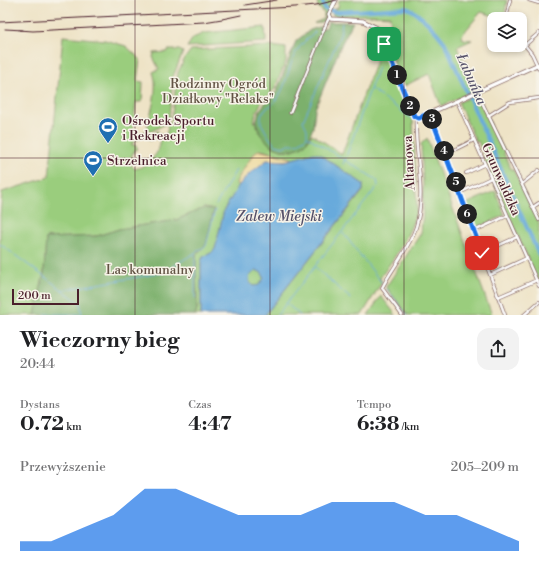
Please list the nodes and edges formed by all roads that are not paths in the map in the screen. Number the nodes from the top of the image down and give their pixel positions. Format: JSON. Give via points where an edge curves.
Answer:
{"nodes":[{"id":1,"x":336,"y":0,"type":"edge"},
{"id":2,"x":510,"y":0,"type":"edge"},
{"id":3,"x":529,"y":0,"type":"edge"},
{"id":4,"x":539,"y":3,"type":"edge"},
{"id":5,"x":507,"y":12,"type":"edge"},
{"id":6,"x":330,"y":15,"type":"junction"},
{"id":7,"x":326,"y":22,"type":"joint"},
{"id":8,"x":539,"y":33,"type":"edge"},
{"id":9,"x":527,"y":42,"type":"edge"},
{"id":10,"x":527,"y":47,"type":"edge"},
{"id":11,"x":538,"y":66,"type":"edge"},
{"id":12,"x":477,"y":92,"type":"junction"},
{"id":13,"x":539,"y":98,"type":"edge"},
{"id":14,"x":457,"y":102,"type":"junction"},
{"id":15,"x":290,"y":113,"type":"dead end"},
{"id":16,"x":430,"y":113,"type":"junction"},
{"id":17,"x":488,"y":116,"type":"junction"},
{"id":18,"x":416,"y":117,"type":"junction"},
{"id":19,"x":474,"y":140,"type":"junction"},
{"id":20,"x":456,"y":149,"type":"dead end"},
{"id":21,"x":484,"y":164,"type":"junction"},
{"id":22,"x":539,"y":170,"type":"edge"},
{"id":23,"x":466,"y":173,"type":"dead end"},
{"id":24,"x":491,"y":178,"type":"junction"},
{"id":25,"x":522,"y":184,"type":"junction"},
{"id":26,"x":459,"y":193,"type":"junction"},
{"id":27,"x":539,"y":202,"type":"edge"},
{"id":28,"x":533,"y":207,"type":"junction"},
{"id":29,"x":508,"y":216,"type":"junction"},
{"id":30,"x":539,"y":220,"type":"edge"},
{"id":31,"x":474,"y":231,"type":"junction"},
{"id":32,"x":517,"y":237,"type":"junction"},
{"id":33,"x":482,"y":253,"type":"junction"},
{"id":34,"x":526,"y":258,"type":"junction"},
{"id":35,"x":490,"y":275,"type":"junction"},
{"id":36,"x":537,"y":280,"type":"junction"},
{"id":37,"x":539,"y":286,"type":"edge"},
{"id":38,"x":498,"y":297,"type":"junction"},
{"id":39,"x":539,"y":302,"type":"edge"},
{"id":40,"x":402,"y":315,"type":"edge"},
{"id":41,"x":505,"y":315,"type":"edge"},
{"id":42,"x":524,"y":315,"type":"edge"}],
"edges":[{"from":1,"to":6,"type":"street"},
{"from":2,"to":5,"type":"street"},
{"from":3,"to":4,"type":"street"},
{"from":6,"to":7,"type":"street"},
{"from":6,"to":18,"type":"street","name":"Altanowa","via":[[332,20],[362,21],[377,28]]},
{"from":7,"to":15,"type":"street"},
{"from":8,"to":9,"type":"street"},
{"from":10,"to":11,"type":"street"},
{"from":11,"to":12,"type":"street"},
{"from":12,"to":14,"type":"street"},
{"from":12,"to":17,"type":"street"},
{"from":13,"to":17,"type":"street","via":[[510,102]]},
{"from":14,"to":16,"type":"street"},
{"from":14,"to":19,"type":"street","name":"Grunwaldzka"},
{"from":16,"to":18,"type":"street"},
{"from":16,"to":26,"type":"street"},
{"from":17,"to":25,"type":"street"},
{"from":18,"to":40,"type":"street","name":"Altanowa","via":[[420,194],[418,219],[412,238],[382,288]]},
{"from":19,"to":20,"type":"street"},
{"from":19,"to":21,"type":"street","name":"Grunwaldzka"},
{"from":21,"to":23,"type":"street"},
{"from":21,"to":24,"type":"street","name":"Grunwaldzka"},
{"from":22,"to":25,"type":"street"},
{"from":24,"to":26,"type":"street"},
{"from":24,"to":29,"type":"street","name":"Grunwaldzka"},
{"from":25,"to":28,"type":"street"},
{"from":26,"to":31,"type":"street"},
{"from":27,"to":28,"type":"street"},
{"from":28,"to":30,"type":"street"},
{"from":29,"to":31,"type":"street"},
{"from":29,"to":32,"type":"street","name":"Grunwaldzka"},
{"from":31,"to":33,"type":"street"},
{"from":32,"to":33,"type":"street"},
{"from":32,"to":34,"type":"street","name":"Grunwaldzka"},
{"from":33,"to":35,"type":"street"},
{"from":34,"to":35,"type":"street"},
{"from":34,"to":36,"type":"street","name":"Grunwaldzka"},
{"from":35,"to":38,"type":"street"},
{"from":36,"to":37,"type":"street","name":"Grunwaldzka"},
{"from":36,"to":38,"type":"street"},
{"from":38,"to":41,"type":"street"},
{"from":39,"to":42,"type":"street"}]}
